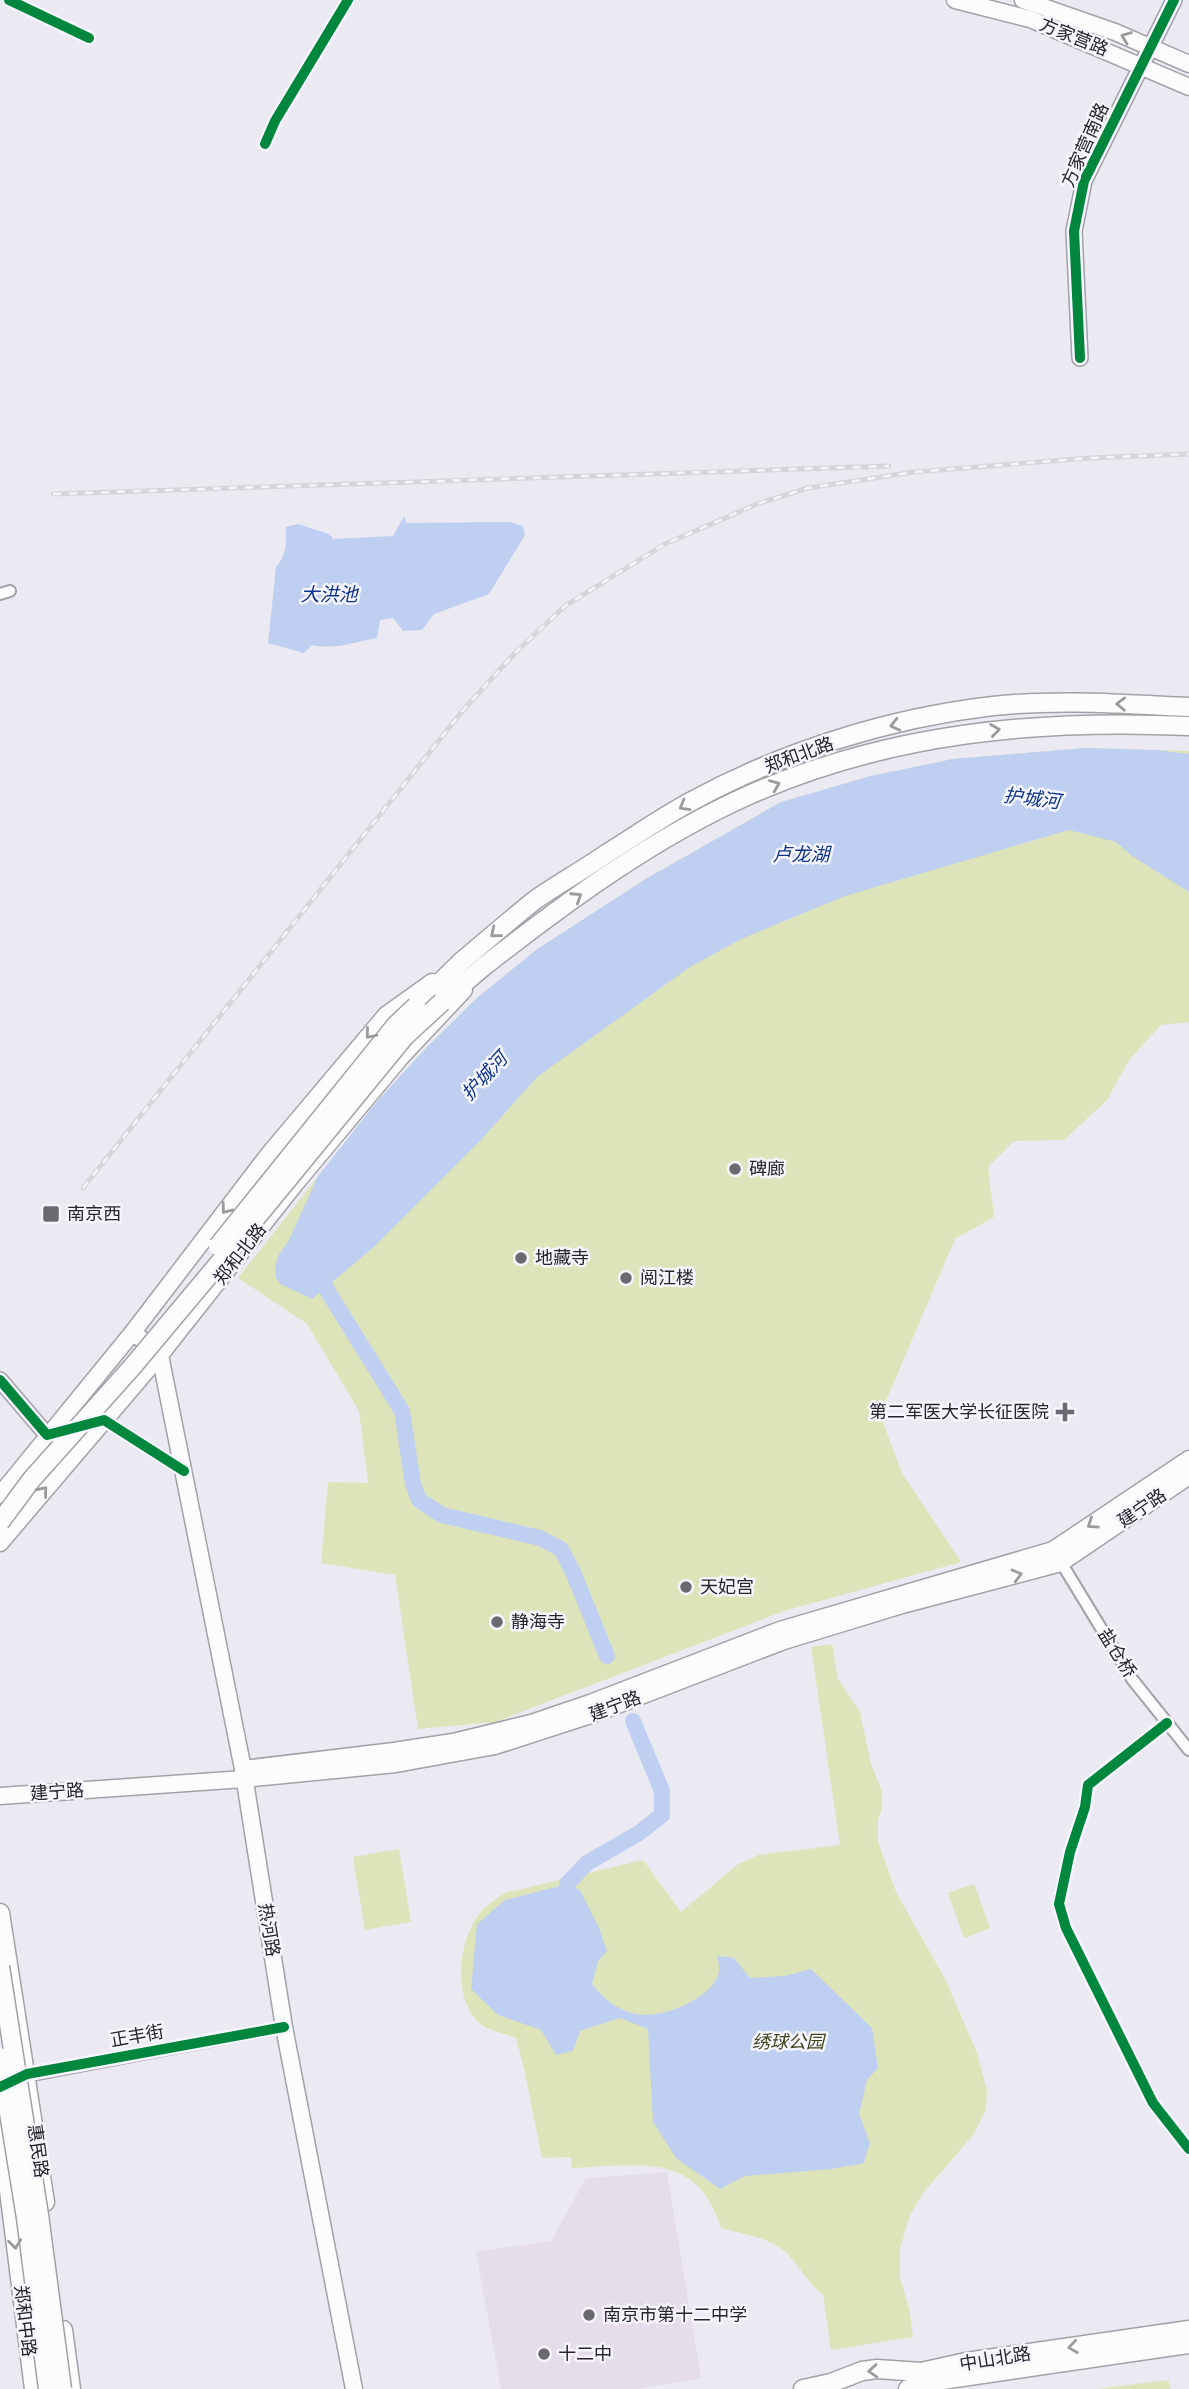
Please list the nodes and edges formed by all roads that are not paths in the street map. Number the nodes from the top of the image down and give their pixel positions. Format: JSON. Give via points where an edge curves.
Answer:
{"nodes":[{"id":1,"x":9,"y":0,"type":"edge"},
{"id":2,"x":348,"y":0,"type":"edge"},
{"id":3,"x":955,"y":0,"type":"edge"},
{"id":4,"x":1023,"y":0,"type":"edge"},
{"id":5,"x":1174,"y":0,"type":"edge"},
{"id":6,"x":89,"y":38,"type":"dead end"},
{"id":7,"x":1151,"y":46,"type":"junction"},
{"id":8,"x":1189,"y":64,"type":"edge"},
{"id":9,"x":1142,"y":65,"type":"junction"},
{"id":10,"x":1189,"y":87,"type":"edge"},
{"id":11,"x":265,"y":144,"type":"dead end"},
{"id":12,"x":1080,"y":358,"type":"dead end"},
{"id":13,"x":1189,"y":707,"type":"edge"},
{"id":14,"x":1189,"y":726,"type":"edge"},
{"id":15,"x":462,"y":961,"type":"junction"},
{"id":16,"x":483,"y":967,"type":"junction"},
{"id":17,"x":133,"y":1332,"type":"junction"},
{"id":18,"x":160,"y":1355,"type":"junction"},
{"id":19,"x":0,"y":1380,"type":"edge"},
{"id":20,"x":104,"y":1420,"type":"junction"},
{"id":21,"x":47,"y":1435,"type":"junction"},
{"id":22,"x":1189,"y":1458,"type":"edge"},
{"id":23,"x":184,"y":1471,"type":"junction"},
{"id":24,"x":1189,"y":1476,"type":"edge"},
{"id":25,"x":0,"y":1495,"type":"edge"},
{"id":26,"x":0,"y":1505,"type":"edge"},
{"id":27,"x":0,"y":1522,"type":"edge"},
{"id":28,"x":0,"y":1543,"type":"edge"},
{"id":29,"x":1057,"y":1557,"type":"junction"},
{"id":30,"x":1167,"y":1723,"type":"junction"},
{"id":31,"x":1189,"y":1750,"type":"edge"},
{"id":32,"x":244,"y":1774,"type":"junction"},
{"id":33,"x":0,"y":1796,"type":"edge"},
{"id":34,"x":0,"y":1913,"type":"edge"},
{"id":35,"x":0,"y":1967,"type":"edge"},
{"id":36,"x":284,"y":2026,"type":"junction"},
{"id":37,"x":0,"y":2057,"type":"edge"},
{"id":38,"x":27,"y":2074,"type":"junction"},
{"id":39,"x":0,"y":2088,"type":"edge"},
{"id":40,"x":0,"y":2127,"type":"edge"},
{"id":41,"x":1189,"y":2149,"type":"edge"},
{"id":42,"x":1189,"y":2330,"type":"edge"},
{"id":43,"x":1189,"y":2344,"type":"edge"},
{"id":44,"x":33,"y":2389,"type":"edge"},
{"id":45,"x":48,"y":2389,"type":"edge"},
{"id":46,"x":62,"y":2389,"type":"edge"},
{"id":47,"x":71,"y":2389,"type":"edge"},
{"id":48,"x":354,"y":2389,"type":"edge"},
{"id":49,"x":803,"y":2389,"type":"edge"},
{"id":50,"x":908,"y":2389,"type":"edge"}],
"edges":[{"from":1,"to":6,"type":"street"},
{"from":2,"to":11,"type":"street"},
{"from":3,"to":9,"type":"main road","name":"方家营路","via":[[1030,19]]},
{"from":7,"to":4,"type":"main road","name":"方家营路","one_way":true},
{"from":5,"to":7,"type":"street","name":"方家营南路"},
{"from":7,"to":8,"type":"main road","name":"方家营路"},
{"from":7,"to":9,"type":"street","name":"方家营南路"},
{"from":9,"to":10,"type":"main road","name":"方家营路"},
{"from":9,"to":12,"type":"street","name":"方家营南路","via":[[1084,181],[1077,206]]},
{"from":13,"to":15,"type":"main road","name":"郑和北路","one_way":true,"via":[[995,706],[937,715],[800,752],[738,778],[655,823],[536,900]]},
{"from":16,"to":14,"type":"main road","name":"郑和北路","one_way":true,"via":[[663,840],[749,795],[807,772],[873,752],[997,729],[1105,723]]},
{"from":15,"to":17,"type":"main road","name":"郑和北路","one_way":true,"via":[[386,1015],[269,1154]]},
{"from":15,"to":26,"type":"main road","name":"郑和北路","bridge":true,"via":[[396,1025],[130,1356]]},
{"from":16,"to":18,"type":"main road","name":"郑和北路","via":[[304,1173]]},
{"from":16,"to":27,"type":"main road","name":"郑和北路","bridge":true,"via":[[404,1035]]},
{"from":17,"to":18,"type":"main road"},
{"from":17,"to":21,"type":"main road","name":"郑和北路"},
{"from":18,"to":20,"type":"main road","name":"郑和北路"},
{"from":18,"to":23,"type":"main road","name":"热河路"},
{"from":19,"to":21,"type":"street"},
{"from":20,"to":21,"type":"street"},
{"from":20,"to":23,"type":"street"},
{"from":28,"to":20,"type":"main road","name":"郑和北路","one_way":true},
{"from":21,"to":25,"type":"main road","name":"郑和北路"},
{"from":22,"to":29,"type":"main road","name":"建宁路","one_way":true},
{"from":23,"to":32,"type":"main road","name":"热河路"},
{"from":24,"to":29,"type":"main road","name":"建宁路"},
{"from":29,"to":30,"type":"street","name":"盐仓桥","via":[[1132,1679]]},
{"from":29,"to":32,"type":"main road","name":"建宁路","via":[[784,1640],[594,1714],[495,1746],[396,1764]]},
{"from":30,"to":31,"type":"street","name":"盐仓桥"},
{"from":30,"to":41,"type":"street","via":[[1088,1785],[1059,1903],[1066,1928],[1153,2104]]},
{"from":32,"to":33,"type":"main road","name":"建宁路"},
{"from":32,"to":36,"type":"main road","name":"热河路"},
{"from":34,"to":38,"type":"main road","name":"惠民路"},
{"from":35,"to":46,"type":"main road","bridge":true},
{"from":36,"to":38,"type":"street","name":"正丰街"},
{"from":36,"to":48,"type":"main road","name":"热河路"},
{"from":37,"to":45,"type":"main road","bridge":true},
{"from":38,"to":39,"type":"street","name":"正丰街"},
{"from":38,"to":47,"type":"main road","name":"惠民路"},
{"from":40,"to":44,"type":"main road","name":"郑和中路","one_way":true},
{"from":42,"to":49,"type":"main road","name":"中山北路","one_way":true,"via":[[921,2372],[863,2371]]},
{"from":43,"to":50,"type":"main road","name":"中山北路","via":[[942,2380]]}]}
